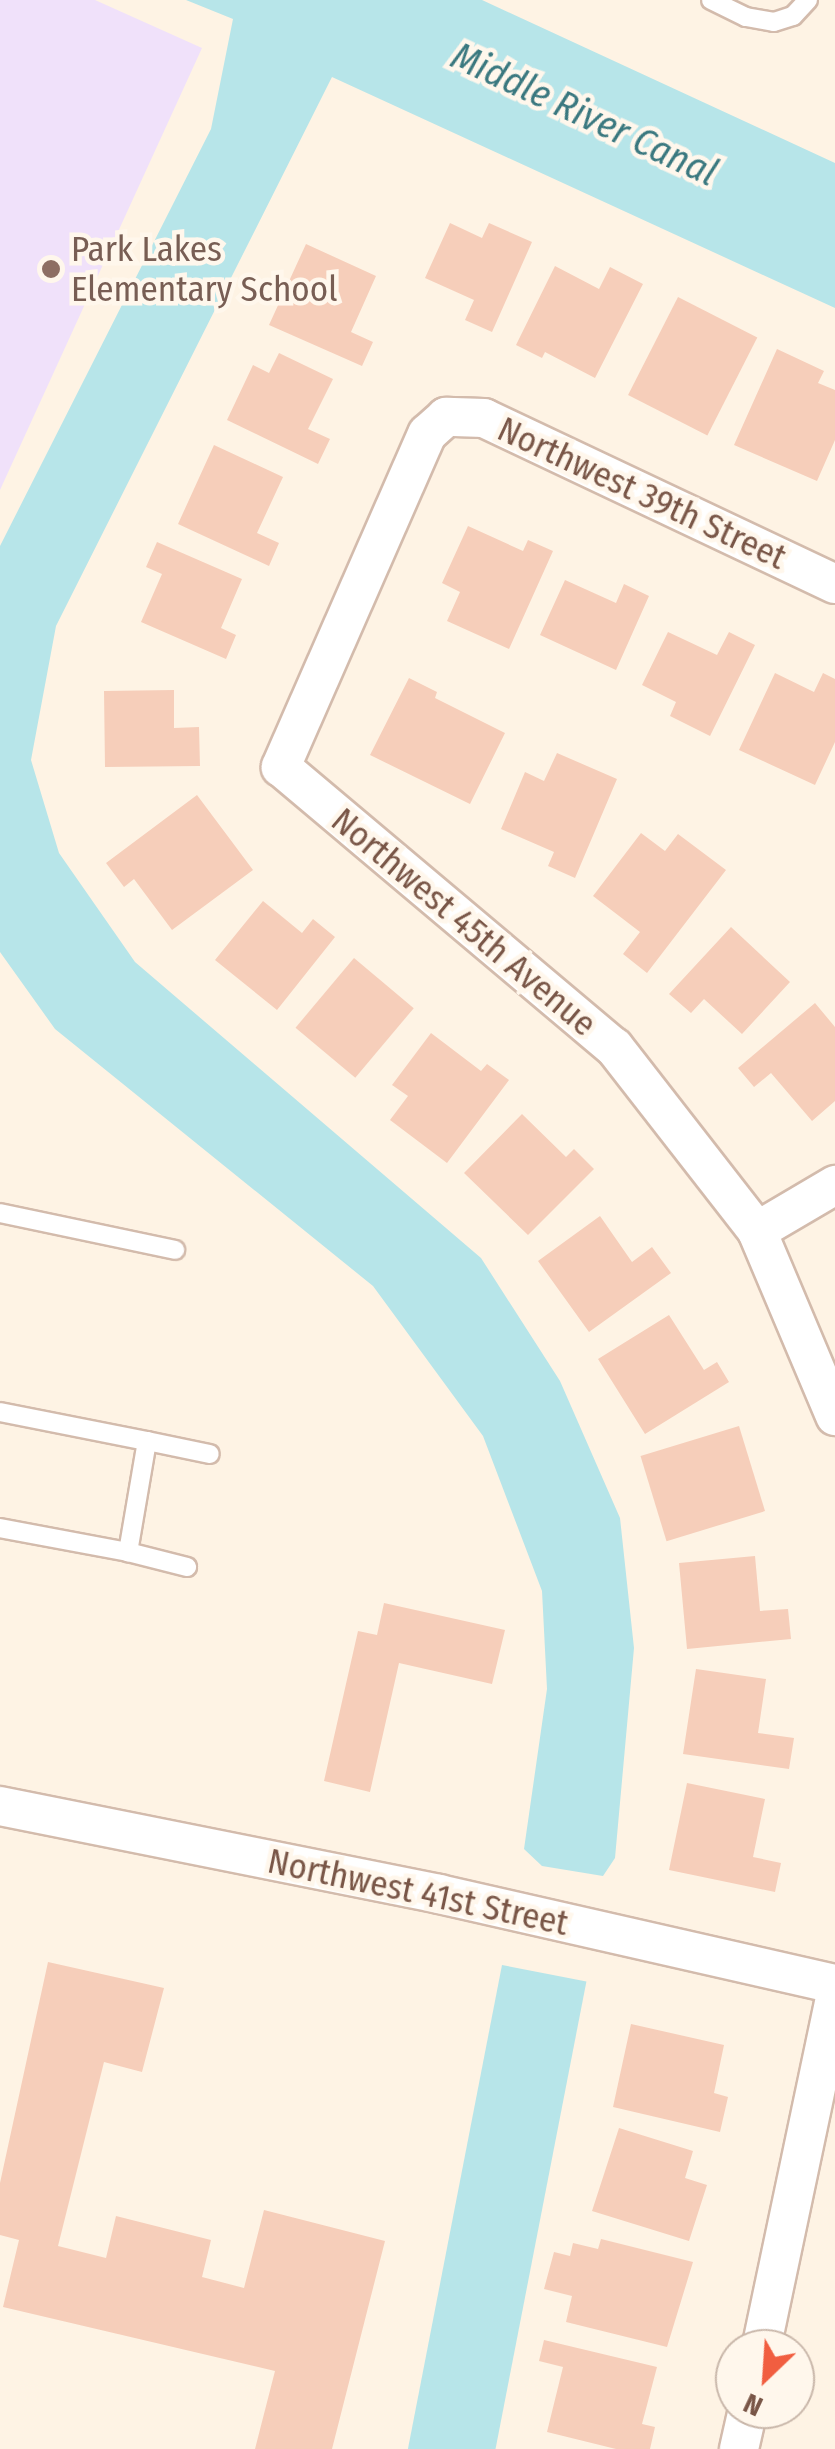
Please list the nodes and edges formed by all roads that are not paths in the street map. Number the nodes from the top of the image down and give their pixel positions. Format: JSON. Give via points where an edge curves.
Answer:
{"nodes":[{"id":1,"x":711,"y":0,"type":"edge"},
{"id":2,"x":808,"y":0,"type":"edge"},
{"id":3,"x":446,"y":417,"type":"joint"},
{"id":4,"x":835,"y":584,"type":"edge"},
{"id":5,"x":835,"y":1185,"type":"edge"},
{"id":6,"x":0,"y":1213,"type":"edge"},
{"id":7,"x":757,"y":1231,"type":"junction"},
{"id":8,"x":175,"y":1250,"type":"dead end"},
{"id":9,"x":0,"y":1412,"type":"edge"},
{"id":10,"x":835,"y":1416,"type":"edge"},
{"id":11,"x":147,"y":1441,"type":"junction"},
{"id":12,"x":210,"y":1454,"type":"dead end"},
{"id":13,"x":0,"y":1528,"type":"edge"},
{"id":14,"x":128,"y":1552,"type":"junction"},
{"id":15,"x":187,"y":1567,"type":"dead end"},
{"id":16,"x":0,"y":1806,"type":"edge"},
{"id":17,"x":835,"y":1984,"type":"edge"},
{"id":18,"x":835,"y":2000,"type":"edge"},
{"id":19,"x":764,"y":2329,"type":"edge"}],
"edges":[{"from":1,"to":2,"type":"lane","via":[[774,22],[794,16]]},
{"from":3,"to":4,"type":"street","name":"Northwest 39th Street","via":[[484,418]]},
{"from":3,"to":7,"type":"street","name":"Northwest 45th Avenue","via":[[427,434],[281,768],[614,1047]]},
{"from":5,"to":7,"type":"street"},
{"from":6,"to":8,"type":"lane"},
{"from":7,"to":10,"type":"street","name":"Northwest 45th Avenue"},
{"from":9,"to":11,"type":"lane"},
{"from":11,"to":12,"type":"lane"},
{"from":11,"to":14,"type":"lane"},
{"from":13,"to":14,"type":"lane"},
{"from":14,"to":15,"type":"lane"},
{"from":16,"to":17,"type":"street","name":"Northwest 41st Street","via":[[412,1888]]},
{"from":18,"to":19,"type":"street"}]}
